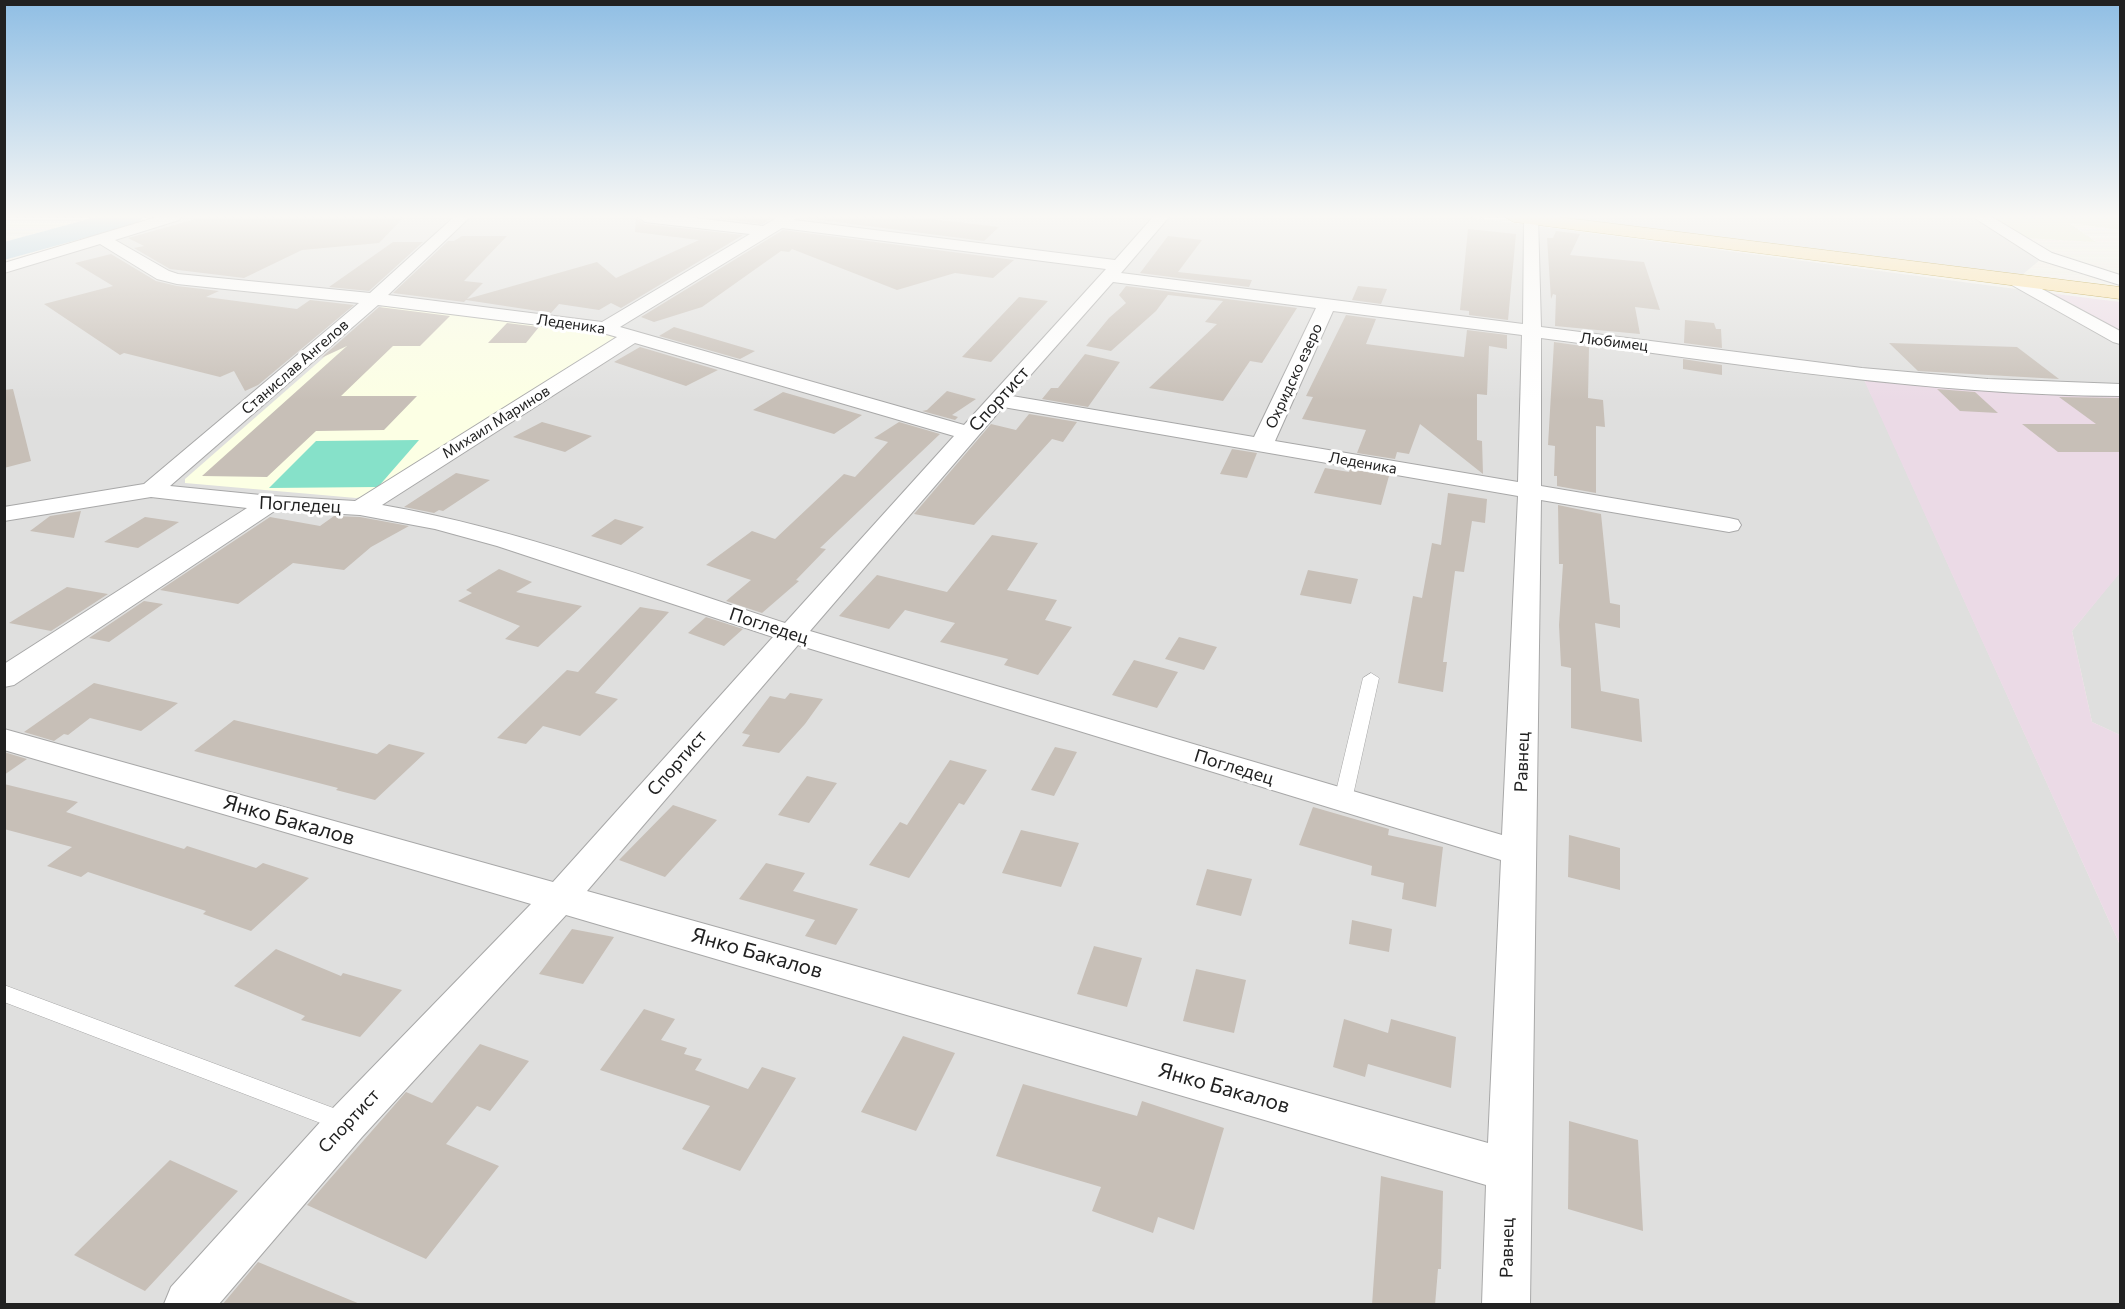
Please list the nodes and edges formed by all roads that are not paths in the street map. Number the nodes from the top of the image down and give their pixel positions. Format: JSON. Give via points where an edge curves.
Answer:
{"nodes":[{"id":1,"x":174,"y":278,"type":"edge"},
{"id":2,"x":397,"y":278,"type":"edge"},
{"id":3,"x":688,"y":278,"type":"edge"},
{"id":4,"x":1106,"y":278,"type":"edge"},
{"id":5,"x":1162,"y":278,"type":"edge"},
{"id":6,"x":1528,"y":278,"type":"edge"},
{"id":7,"x":2001,"y":278,"type":"edge"},
{"id":8,"x":2016,"y":280,"type":"junction"},
{"id":9,"x":2121,"y":293,"type":"edge"},
{"id":10,"x":374,"y":299,"type":"junction"},
{"id":11,"x":1327,"y":305,"type":"junction"},
{"id":12,"x":605,"y":328,"type":"junction"},
{"id":13,"x":1533,"y":331,"type":"junction"},
{"id":14,"x":632,"y":336,"type":"junction"},
{"id":15,"x":2121,"y":338,"type":"edge"},
{"id":16,"x":2121,"y":390,"type":"edge"},
{"id":17,"x":998,"y":400,"type":"junction"},
{"id":18,"x":968,"y":433,"type":"junction"},
{"id":19,"x":1261,"y":446,"type":"junction"},
{"id":20,"x":151,"y":490,"type":"junction"},
{"id":21,"x":1530,"y":491,"type":"junction"},
{"id":22,"x":271,"y":503,"type":"junction"},
{"id":23,"x":360,"y":508,"type":"junction"},
{"id":24,"x":4,"y":514,"type":"edge"},
{"id":25,"x":1729,"y":525,"type":"dead end"},
{"id":26,"x":790,"y":634,"type":"junction"},
{"id":27,"x":4,"y":678,"type":"edge"},
{"id":28,"x":1371,"y":678,"type":"dead end"},
{"id":29,"x":4,"y":739,"type":"edge"},
{"id":30,"x":1343,"y":800,"type":"junction"},
{"id":31,"x":1520,"y":853,"type":"junction"},
{"id":32,"x":561,"y":897,"type":"junction"},
{"id":33,"x":4,"y":993,"type":"edge"},
{"id":34,"x":347,"y":1123,"type":"junction"},
{"id":35,"x":1508,"y":1170,"type":"junction"},
{"id":36,"x":188,"y":1305,"type":"edge"},
{"id":37,"x":1506,"y":1305,"type":"edge"}],
"edges":[{"from":1,"to":10,"type":"street","name":"Леденика"},
{"from":2,"to":10,"type":"street","name":"Станислав Ангелов"},
{"from":3,"to":12,"type":"street"},
{"from":4,"to":17,"type":"street","name":"Спортист"},
{"from":5,"to":11,"type":"street","name":"Любимец"},
{"from":6,"to":13,"type":"street","name":"Равнец"},
{"from":7,"to":8,"type":"main road"},
{"from":8,"to":9,"type":"main road"},
{"from":8,"to":15,"type":"street"},
{"from":10,"to":12,"type":"street","name":"Леденика"},
{"from":10,"to":20,"type":"street","name":"Станислав Ангелов"},
{"from":11,"to":13,"type":"street","name":"Любимец"},
{"from":11,"to":19,"type":"street","name":"Охридско езеро"},
{"from":12,"to":14,"type":"street","name":"Леденика"},
{"from":13,"to":16,"type":"street","name":"Любимец","via":[[1862,374],[1988,385]]},
{"from":13,"to":21,"type":"street","name":"Равнец"},
{"from":14,"to":18,"type":"street","name":"Леденика"},
{"from":14,"to":23,"type":"street","name":"Михаил Маринов"},
{"from":17,"to":18,"type":"street","name":"Спортист"},
{"from":17,"to":19,"type":"street","name":"Леденика"},
{"from":18,"to":26,"type":"street","name":"Спортист"},
{"from":19,"to":21,"type":"street","name":"Леденика"},
{"from":20,"to":22,"type":"street","name":"Погледец"},
{"from":20,"to":24,"type":"street","name":"Погледец"},
{"from":21,"to":25,"type":"street","name":"Леденика"},
{"from":21,"to":31,"type":"street","name":"Равнец"},
{"from":22,"to":23,"type":"street","name":"Погледец"},
{"from":22,"to":27,"type":"street"},
{"from":23,"to":26,"type":"street","name":"Погледец","via":[[438,522],[506,541]]},
{"from":26,"to":30,"type":"street","name":"Погледец"},
{"from":26,"to":32,"type":"street","name":"Спортист"},
{"from":28,"to":30,"type":"lane"},
{"from":29,"to":32,"type":"street","name":"Янко Бакалов"},
{"from":30,"to":31,"type":"street","name":"Погледец"},
{"from":31,"to":35,"type":"street","name":"Равнец"},
{"from":32,"to":34,"type":"street","name":"Спортист"},
{"from":32,"to":35,"type":"street","name":"Янко Бакалов"},
{"from":33,"to":34,"type":"lane"},
{"from":34,"to":36,"type":"street","name":"Спортист"},
{"from":35,"to":37,"type":"street","name":"Равнец"}]}
